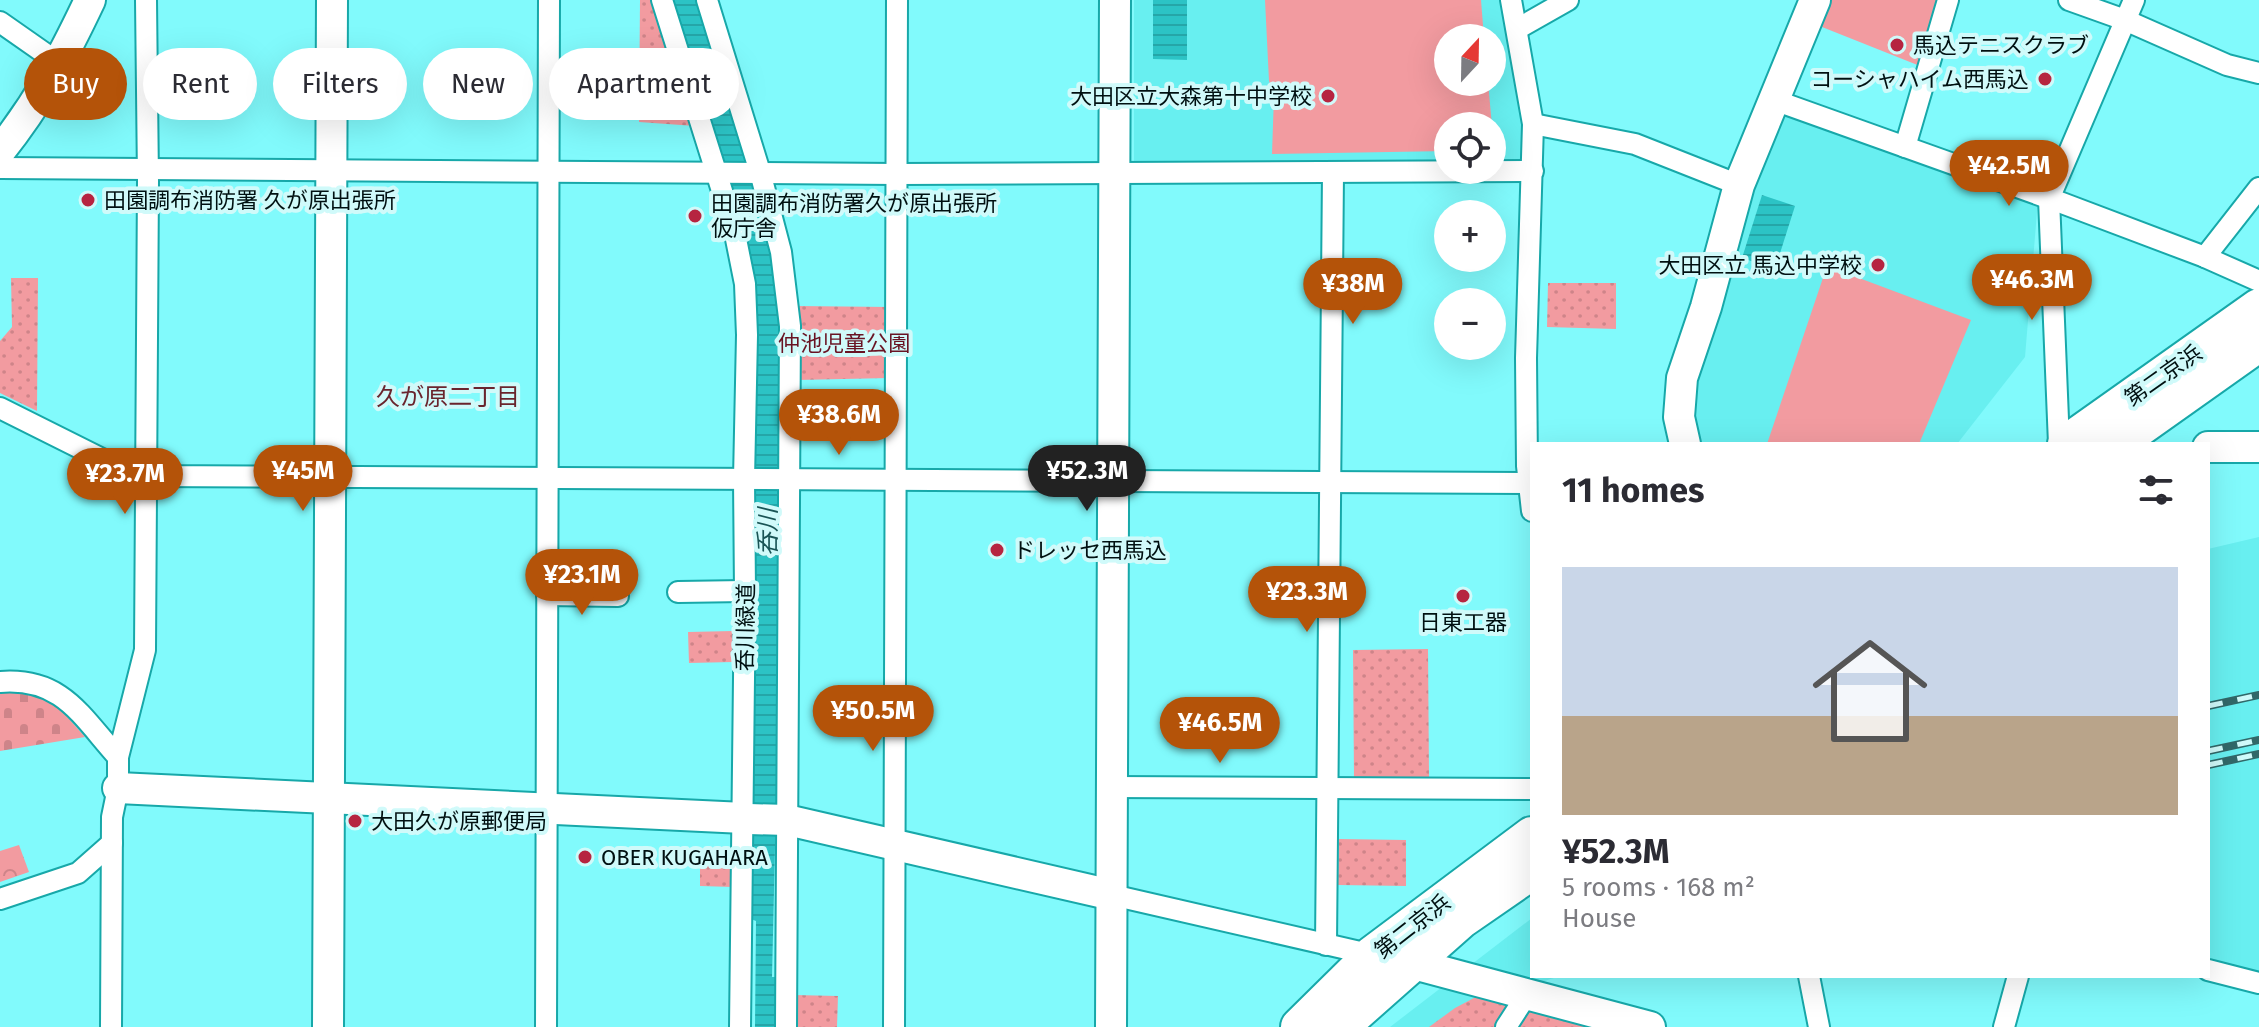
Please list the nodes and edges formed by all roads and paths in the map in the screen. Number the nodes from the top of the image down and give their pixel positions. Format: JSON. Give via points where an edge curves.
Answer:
{"nodes":[{"id":1,"x":90,"y":0,"type":"edge"},
{"id":2,"x":146,"y":0,"type":"edge"},
{"id":3,"x":332,"y":0,"type":"edge"},
{"id":4,"x":549,"y":0,"type":"edge"},
{"id":5,"x":662,"y":0,"type":"edge"},
{"id":6,"x":707,"y":0,"type":"edge"},
{"id":7,"x":897,"y":0,"type":"edge"},
{"id":8,"x":1115,"y":0,"type":"edge"},
{"id":9,"x":1511,"y":0,"type":"edge"},
{"id":10,"x":1568,"y":0,"type":"edge"},
{"id":11,"x":1815,"y":0,"type":"edge"},
{"id":12,"x":1948,"y":0,"type":"edge"},
{"id":13,"x":2069,"y":0,"type":"edge"},
{"id":14,"x":2134,"y":0,"type":"edge"},
{"id":15,"x":2125,"y":20,"type":"junction"},
{"id":16,"x":0,"y":22,"type":"edge"},
{"id":17,"x":1517,"y":29,"type":"junction"},
{"id":18,"x":37,"y":48,"type":"edge"},
{"id":19,"x":68,"y":48,"type":"edge"},
{"id":20,"x":2259,"y":73,"type":"edge"},
{"id":21,"x":1774,"y":100,"type":"junction"},
{"id":22,"x":25,"y":120,"type":"edge"},
{"id":23,"x":1533,"y":124,"type":"junction"},
{"id":24,"x":1905,"y":147,"type":"junction"},
{"id":25,"x":0,"y":151,"type":"edge"},
{"id":26,"x":0,"y":168,"type":"edge"},
{"id":27,"x":148,"y":169,"type":"junction"},
{"id":28,"x":332,"y":169,"type":"junction"},
{"id":29,"x":550,"y":170,"type":"junction"},
{"id":30,"x":1533,"y":171,"type":"junction"},
{"id":31,"x":757,"y":172,"type":"junction"},
{"id":32,"x":718,"y":173,"type":"junction"},
{"id":33,"x":1115,"y":173,"type":"junction"},
{"id":34,"x":1333,"y":173,"type":"junction"},
{"id":35,"x":898,"y":174,"type":"junction"},
{"id":36,"x":1739,"y":185,"type":"junction"},
{"id":37,"x":2259,"y":188,"type":"edge"},
{"id":38,"x":2049,"y":199,"type":"junction"},
{"id":39,"x":2205,"y":257,"type":"junction"},
{"id":40,"x":2259,"y":281,"type":"edge"},
{"id":41,"x":2259,"y":308,"type":"edge"},
{"id":42,"x":2259,"y":342,"type":"edge"},
{"id":43,"x":0,"y":408,"type":"edge"},
{"id":44,"x":2087,"y":441,"type":"edge"},
{"id":45,"x":1685,"y":442,"type":"edge"},
{"id":46,"x":2210,"y":447,"type":"edge"},
{"id":47,"x":2259,"y":447,"type":"edge"},
{"id":48,"x":147,"y":476,"type":"junction"},
{"id":49,"x":330,"y":477,"type":"junction"},
{"id":50,"x":747,"y":479,"type":"junction"},
{"id":51,"x":785,"y":479,"type":"junction"},
{"id":52,"x":548,"y":480,"type":"junction"},
{"id":53,"x":896,"y":480,"type":"junction"},
{"id":54,"x":1105,"y":480,"type":"junction"},
{"id":55,"x":1330,"y":480,"type":"junction"},
{"id":56,"x":1530,"y":483,"type":"edge"},
{"id":57,"x":745,"y":591,"type":"junction"},
{"id":58,"x":678,"y":592,"type":"dead end"},
{"id":59,"x":547,"y":595,"type":"junction"},
{"id":60,"x":618,"y":596,"type":"dead end"},
{"id":61,"x":0,"y":682,"type":"edge"},
{"id":62,"x":118,"y":757,"type":"junction"},
{"id":63,"x":1111,"y":787,"type":"junction"},
{"id":64,"x":118,"y":788,"type":"junction"},
{"id":65,"x":1328,"y":788,"type":"junction"},
{"id":66,"x":1530,"y":789,"type":"edge"},
{"id":67,"x":329,"y":798,"type":"junction"},
{"id":68,"x":545,"y":808,"type":"junction"},
{"id":69,"x":747,"y":818,"type":"junction"},
{"id":70,"x":784,"y":819,"type":"junction"},
{"id":71,"x":1530,"y":837,"type":"edge"},
{"id":72,"x":112,"y":843,"type":"junction"},
{"id":73,"x":895,"y":844,"type":"junction"},
{"id":74,"x":1530,"y":871,"type":"edge"},
{"id":75,"x":1112,"y":895,"type":"junction"},
{"id":76,"x":0,"y":899,"type":"edge"},
{"id":77,"x":1326,"y":945,"type":"junction"},
{"id":78,"x":1373,"y":955,"type":"junction"},
{"id":79,"x":1413,"y":962,"type":"junction"},
{"id":80,"x":2210,"y":971,"type":"edge"},
{"id":81,"x":1809,"y":978,"type":"edge"},
{"id":82,"x":2017,"y":978,"type":"edge"},
{"id":83,"x":2259,"y":983,"type":"edge"},
{"id":84,"x":1528,"y":993,"type":"junction"},
{"id":85,"x":111,"y":1027,"type":"edge"},
{"id":86,"x":328,"y":1027,"type":"edge"},
{"id":87,"x":546,"y":1027,"type":"edge"},
{"id":88,"x":740,"y":1027,"type":"edge"},
{"id":89,"x":786,"y":1027,"type":"edge"},
{"id":90,"x":894,"y":1027,"type":"edge"},
{"id":91,"x":1111,"y":1027,"type":"edge"},
{"id":92,"x":1300,"y":1027,"type":"edge"},
{"id":93,"x":1339,"y":1027,"type":"edge"},
{"id":94,"x":1506,"y":1027,"type":"edge"},
{"id":95,"x":1650,"y":1027,"type":"edge"},
{"id":96,"x":1819,"y":1027,"type":"edge"},
{"id":97,"x":2004,"y":1027,"type":"edge"}],
"edges":[{"from":1,"to":19,"type":"street"},
{"from":2,"to":27,"type":"street"},
{"from":3,"to":28,"type":"street"},
{"from":4,"to":29,"type":"street"},
{"from":5,"to":32,"type":"street","name":"呑川緑道"},
{"from":6,"to":31,"type":"street"},
{"from":7,"to":35,"type":"street"},
{"from":8,"to":33,"type":"street"},
{"from":9,"to":17,"type":"street"},
{"from":10,"to":17,"type":"street"},
{"from":11,"to":21,"type":"street"},
{"from":12,"to":24,"type":"street"},
{"from":13,"to":15,"type":"street"},
{"from":14,"to":15,"type":"street"},
{"from":15,"to":20,"type":"street","via":[[2227,65]]},
{"from":15,"to":38,"type":"street"},
{"from":16,"to":18,"type":"street"},
{"from":17,"to":23,"type":"street"},
{"from":21,"to":24,"type":"street"},
{"from":21,"to":36,"type":"street"},
{"from":22,"to":25,"type":"street"},
{"from":23,"to":30,"type":"street"},
{"from":23,"to":36,"type":"street","via":[[1635,144]]},
{"from":24,"to":38,"type":"street"},
{"from":26,"to":27,"type":"street"},
{"from":27,"to":28,"type":"street"},
{"from":27,"to":48,"type":"street"},
{"from":28,"to":29,"type":"street"},
{"from":28,"to":49,"type":"street"},
{"from":29,"to":32,"type":"street"},
{"from":29,"to":52,"type":"street"},
{"from":30,"to":34,"type":"street"},
{"from":30,"to":56,"type":"street","via":[[1526,358]]},
{"from":31,"to":32,"type":"street"},
{"from":31,"to":35,"type":"street"},
{"from":31,"to":51,"type":"street","via":[[781,252],[790,326]]},
{"from":32,"to":50,"type":"street","name":"呑川緑道","via":[[745,284]]},
{"from":33,"to":34,"type":"street"},
{"from":33,"to":35,"type":"street"},
{"from":33,"to":54,"type":"street"},
{"from":34,"to":55,"type":"street"},
{"from":35,"to":53,"type":"street"},
{"from":36,"to":45,"type":"street","via":[[1682,378],[1679,417]]},
{"from":37,"to":39,"type":"street"},
{"from":38,"to":39,"type":"street"},
{"from":38,"to":44,"type":"street"},
{"from":39,"to":40,"type":"street"},
{"from":41,"to":44,"type":"highway","name":"第二京浜"},
{"from":42,"to":44,"type":"highway","name":"第二京浜"},
{"from":43,"to":48,"type":"street","via":[[120,468]]},
{"from":46,"to":47,"type":"street"},
{"from":48,"to":49,"type":"street"},
{"from":48,"to":62,"type":"street","via":[[145,650]]},
{"from":49,"to":52,"type":"street"},
{"from":49,"to":67,"type":"street"},
{"from":50,"to":51,"type":"street"},
{"from":50,"to":52,"type":"street"},
{"from":50,"to":57,"type":"street","name":"呑川緑道"},
{"from":51,"to":53,"type":"street"},
{"from":51,"to":70,"type":"street"},
{"from":52,"to":59,"type":"street"},
{"from":53,"to":54,"type":"street"},
{"from":53,"to":73,"type":"street"},
{"from":54,"to":55,"type":"street"},
{"from":54,"to":63,"type":"street"},
{"from":55,"to":56,"type":"street"},
{"from":55,"to":65,"type":"street"},
{"from":57,"to":58,"type":"street"},
{"from":57,"to":69,"type":"street","name":"呑川緑道"},
{"from":59,"to":60,"type":"street"},
{"from":59,"to":68,"type":"street"},
{"from":61,"to":62,"type":"street","via":[[27,682],[61,695]]},
{"from":62,"to":64,"type":"street"},
{"from":63,"to":65,"type":"street"},
{"from":63,"to":75,"type":"street"},
{"from":64,"to":67,"type":"street"},
{"from":64,"to":72,"type":"street"},
{"from":65,"to":66,"type":"street"},
{"from":65,"to":77,"type":"street"},
{"from":67,"to":68,"type":"street"},
{"from":67,"to":86,"type":"street"},
{"from":68,"to":69,"type":"street"},
{"from":68,"to":87,"type":"street"},
{"from":69,"to":70,"type":"street"},
{"from":69,"to":88,"type":"street","name":"呑川緑道"},
{"from":70,"to":73,"type":"street"},
{"from":70,"to":89,"type":"street"},
{"from":71,"to":78,"type":"highway","name":"第二京浜"},
{"from":72,"to":76,"type":"street","via":[[78,873]]},
{"from":72,"to":85,"type":"street"},
{"from":73,"to":75,"type":"street"},
{"from":73,"to":90,"type":"street"},
{"from":74,"to":79,"type":"highway","name":"第二京浜","via":[[1461,919]]},
{"from":75,"to":77,"type":"street"},
{"from":75,"to":91,"type":"street"},
{"from":77,"to":78,"type":"street"},
{"from":78,"to":79,"type":"street"},
{"from":78,"to":92,"type":"highway","name":"第二京浜"},
{"from":79,"to":84,"type":"street"},
{"from":79,"to":93,"type":"highway","name":"第二京浜"},
{"from":80,"to":83,"type":"street"},
{"from":81,"to":96,"type":"street"},
{"from":82,"to":97,"type":"street"},
{"from":84,"to":94,"type":"street"},
{"from":84,"to":95,"type":"street"}]}
